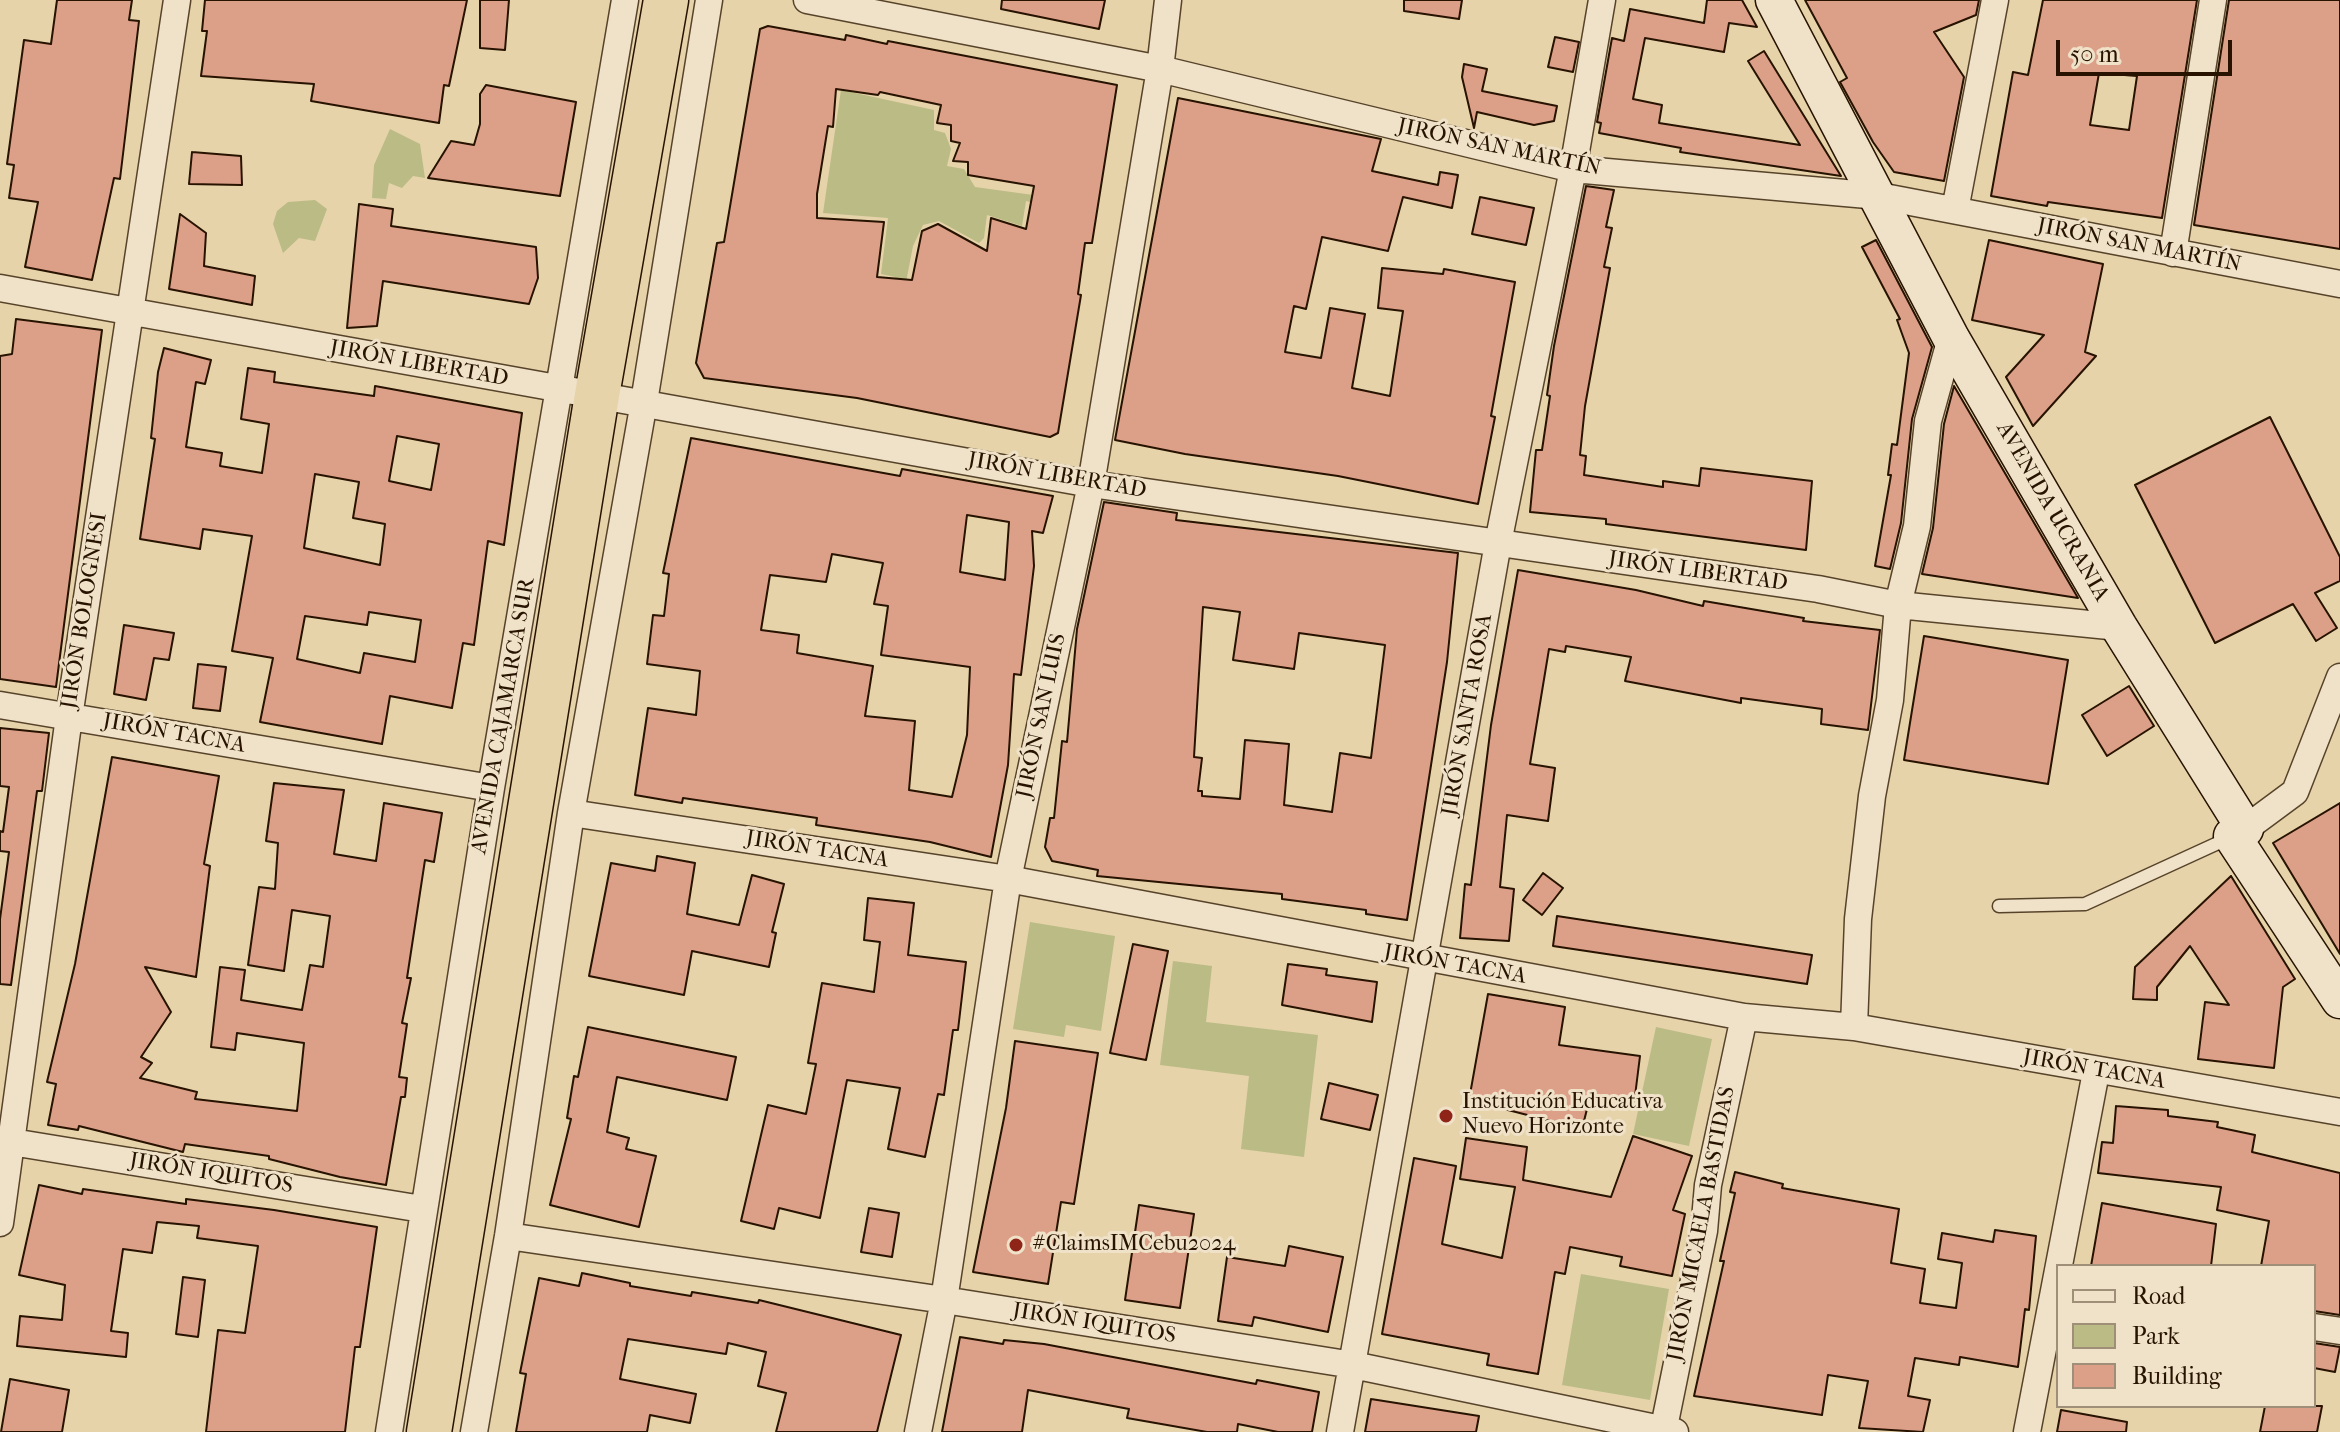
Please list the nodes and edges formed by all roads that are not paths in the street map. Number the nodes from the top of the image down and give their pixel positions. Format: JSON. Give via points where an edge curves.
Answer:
{"nodes":[{"id":1,"x":177,"y":0,"type":"edge"},
{"id":2,"x":625,"y":0,"type":"edge"},
{"id":3,"x":666,"y":0,"type":"edge"},
{"id":4,"x":709,"y":0,"type":"edge"},
{"id":5,"x":807,"y":0,"type":"edge"},
{"id":6,"x":1168,"y":0,"type":"edge"},
{"id":7,"x":1602,"y":0,"type":"edge"},
{"id":8,"x":1774,"y":0,"type":"edge"},
{"id":9,"x":1995,"y":0,"type":"edge"},
{"id":10,"x":2213,"y":0,"type":"edge"},
{"id":11,"x":1160,"y":69,"type":"junction"},
{"id":12,"x":1573,"y":169,"type":"junction"},
{"id":13,"x":1879,"y":196,"type":"junction"},
{"id":14,"x":1955,"y":210,"type":"junction"},
{"id":15,"x":2173,"y":253,"type":"junction"},
{"id":16,"x":2340,"y":284,"type":"edge"},
{"id":17,"x":0,"y":288,"type":"edge"},
{"id":18,"x":130,"y":311,"type":"junction"},
{"id":19,"x":1951,"y":338,"type":"junction"},
{"id":20,"x":578,"y":392,"type":"junction"},
{"id":21,"x":644,"y":402,"type":"junction"},
{"id":22,"x":1091,"y":484,"type":"junction"},
{"id":23,"x":1498,"y":543,"type":"junction"},
{"id":24,"x":1898,"y":605,"type":"junction"},
{"id":25,"x":2119,"y":627,"type":"junction"},
{"id":26,"x":2340,"y":677,"type":"edge"},
{"id":27,"x":0,"y":705,"type":"edge"},
{"id":28,"x":69,"y":717,"type":"junction"},
{"id":29,"x":491,"y":788,"type":"junction"},
{"id":30,"x":571,"y":813,"type":"junction"},
{"id":31,"x":2239,"y":832,"type":"junction"},
{"id":32,"x":1008,"y":879,"type":"junction"},
{"id":33,"x":1999,"y":906,"type":"dead end"},
{"id":34,"x":1425,"y":960,"type":"junction"},
{"id":35,"x":2340,"y":1000,"type":"edge"},
{"id":36,"x":1744,"y":1017,"type":"junction"},
{"id":37,"x":1854,"y":1027,"type":"junction"},
{"id":38,"x":2096,"y":1072,"type":"junction"},
{"id":39,"x":2340,"y":1112,"type":"edge"},
{"id":40,"x":6,"y":1141,"type":"edge"},
{"id":41,"x":422,"y":1209,"type":"junction"},
{"id":42,"x":0,"y":1223,"type":"edge"},
{"id":43,"x":508,"y":1236,"type":"junction"},
{"id":44,"x":2060,"y":1264,"type":"edge"},
{"id":45,"x":2056,"y":1287,"type":"edge"},
{"id":46,"x":944,"y":1300,"type":"junction"},
{"id":47,"x":2316,"y":1327,"type":"edge"},
{"id":48,"x":2340,"y":1331,"type":"edge"},
{"id":49,"x":1353,"y":1365,"type":"junction"},
{"id":50,"x":1667,"y":1431,"type":"edge"},
{"id":51,"x":389,"y":1432,"type":"edge"},
{"id":52,"x":429,"y":1432,"type":"edge"},
{"id":53,"x":474,"y":1432,"type":"edge"},
{"id":54,"x":918,"y":1432,"type":"edge"},
{"id":55,"x":1340,"y":1432,"type":"edge"},
{"id":56,"x":2027,"y":1432,"type":"edge"}],
"edges":[{"from":1,"to":18,"type":"street","name":"JIRÓN BOLOGNESI"},
{"from":2,"to":20,"type":"street","name":"AVENIDA CAJAMARCA SUR"},
{"from":3,"to":20,"type":"highway"},
{"from":4,"to":21,"type":"street"},
{"from":5,"to":11,"type":"street","name":"JIRÓN SAN MARTÍN"},
{"from":6,"to":11,"type":"street","name":"JIRÓN SAN LUIS"},
{"from":7,"to":12,"type":"street","name":"JIRÓN SANTA ROSA"},
{"from":8,"to":13,"type":"main road","name":"AVENIDA UCRANIA"},
{"from":9,"to":14,"type":"street"},
{"from":10,"to":15,"type":"street"},
{"from":11,"to":12,"type":"street","name":"JIRÓN SAN MARTÍN"},
{"from":11,"to":22,"type":"street","name":"JIRÓN SAN LUIS"},
{"from":12,"to":13,"type":"street","name":"JIRÓN SAN MARTÍN"},
{"from":12,"to":23,"type":"street","name":"JIRÓN SANTA ROSA"},
{"from":13,"to":14,"type":"street","name":"JIRÓN SAN MARTÍN"},
{"from":13,"to":19,"type":"main road","name":"AVENIDA UCRANIA"},
{"from":14,"to":15,"type":"street","name":"JIRÓN SAN MARTÍN"},
{"from":15,"to":16,"type":"street","name":"JIRÓN SAN MARTÍN"},
{"from":17,"to":18,"type":"street","name":"JIRÓN LIBERTAD"},
{"from":18,"to":20,"type":"street","name":"JIRÓN LIBERTAD"},
{"from":18,"to":28,"type":"street","name":"JIRÓN BOLOGNESI"},
{"from":19,"to":24,"type":"street","via":[[1928,421],[1917,526]]},
{"from":19,"to":25,"type":"main road","name":"AVENIDA UCRANIA"},
{"from":20,"to":21,"type":"street","name":"JIRÓN LIBERTAD"},
{"from":20,"to":29,"type":"street","name":"AVENIDA CAJAMARCA SUR"},
{"from":20,"to":52,"type":"highway"},
{"from":21,"to":22,"type":"street","name":"JIRÓN LIBERTAD"},
{"from":21,"to":30,"type":"street"},
{"from":22,"to":23,"type":"street","name":"JIRÓN LIBERTAD"},
{"from":22,"to":32,"type":"street","name":"JIRÓN SAN LUIS"},
{"from":23,"to":24,"type":"street","name":"JIRÓN LIBERTAD"},
{"from":23,"to":34,"type":"street","name":"JIRÓN SANTA ROSA"},
{"from":24,"to":25,"type":"street","name":"JIRÓN LIBERTAD"},
{"from":24,"to":37,"type":"street","via":[[1890,700],[1858,919]]},
{"from":25,"to":31,"type":"main road","name":"AVENIDA UCRANIA"},
{"from":26,"to":31,"type":"street","via":[[2295,792]]},
{"from":27,"to":28,"type":"street","name":"JIRÓN TACNA"},
{"from":28,"to":29,"type":"street","name":"JIRÓN TACNA"},
{"from":28,"to":40,"type":"street","name":"JIRÓN BOLOGNESI"},
{"from":29,"to":41,"type":"street","name":"AVENIDA CAJAMARCA SUR"},
{"from":30,"to":32,"type":"street","name":"JIRÓN TACNA"},
{"from":30,"to":43,"type":"street"},
{"from":31,"to":33,"type":"lane","via":[[2085,904]]},
{"from":31,"to":35,"type":"main road","name":"AVENIDA UCRANIA"},
{"from":32,"to":34,"type":"street","name":"JIRÓN TACNA"},
{"from":32,"to":46,"type":"street","name":"JIRÓN SAN LUIS"},
{"from":34,"to":36,"type":"street","name":"JIRÓN TACNA"},
{"from":34,"to":49,"type":"street","name":"JIRÓN SANTA ROSA"},
{"from":36,"to":37,"type":"street","name":"JIRÓN TACNA"},
{"from":36,"to":50,"type":"street","name":"JIRÓN MICAELA BASTIDAS","via":[[1708,1185]]},
{"from":37,"to":38,"type":"street","name":"JIRÓN TACNA"},
{"from":38,"to":39,"type":"street","name":"JIRÓN TACNA"},
{"from":38,"to":44,"type":"street"},
{"from":40,"to":41,"type":"street","name":"JIRÓN IQUITOS"},
{"from":40,"to":42,"type":"street","name":"JIRÓN BOLOGNESI"},
{"from":41,"to":51,"type":"street","name":"AVENIDA CAJAMARCA SUR"},
{"from":43,"to":46,"type":"street","name":"JIRÓN IQUITOS"},
{"from":43,"to":53,"type":"street"},
{"from":45,"to":56,"type":"street"},
{"from":46,"to":49,"type":"street","name":"JIRÓN IQUITOS"},
{"from":46,"to":54,"type":"street","name":"JIRÓN SAN LUIS"},
{"from":47,"to":48,"type":"street"},
{"from":49,"to":50,"type":"street","name":"JIRÓN IQUITOS"},
{"from":49,"to":55,"type":"street","name":"JIRÓN SANTA ROSA"}]}
